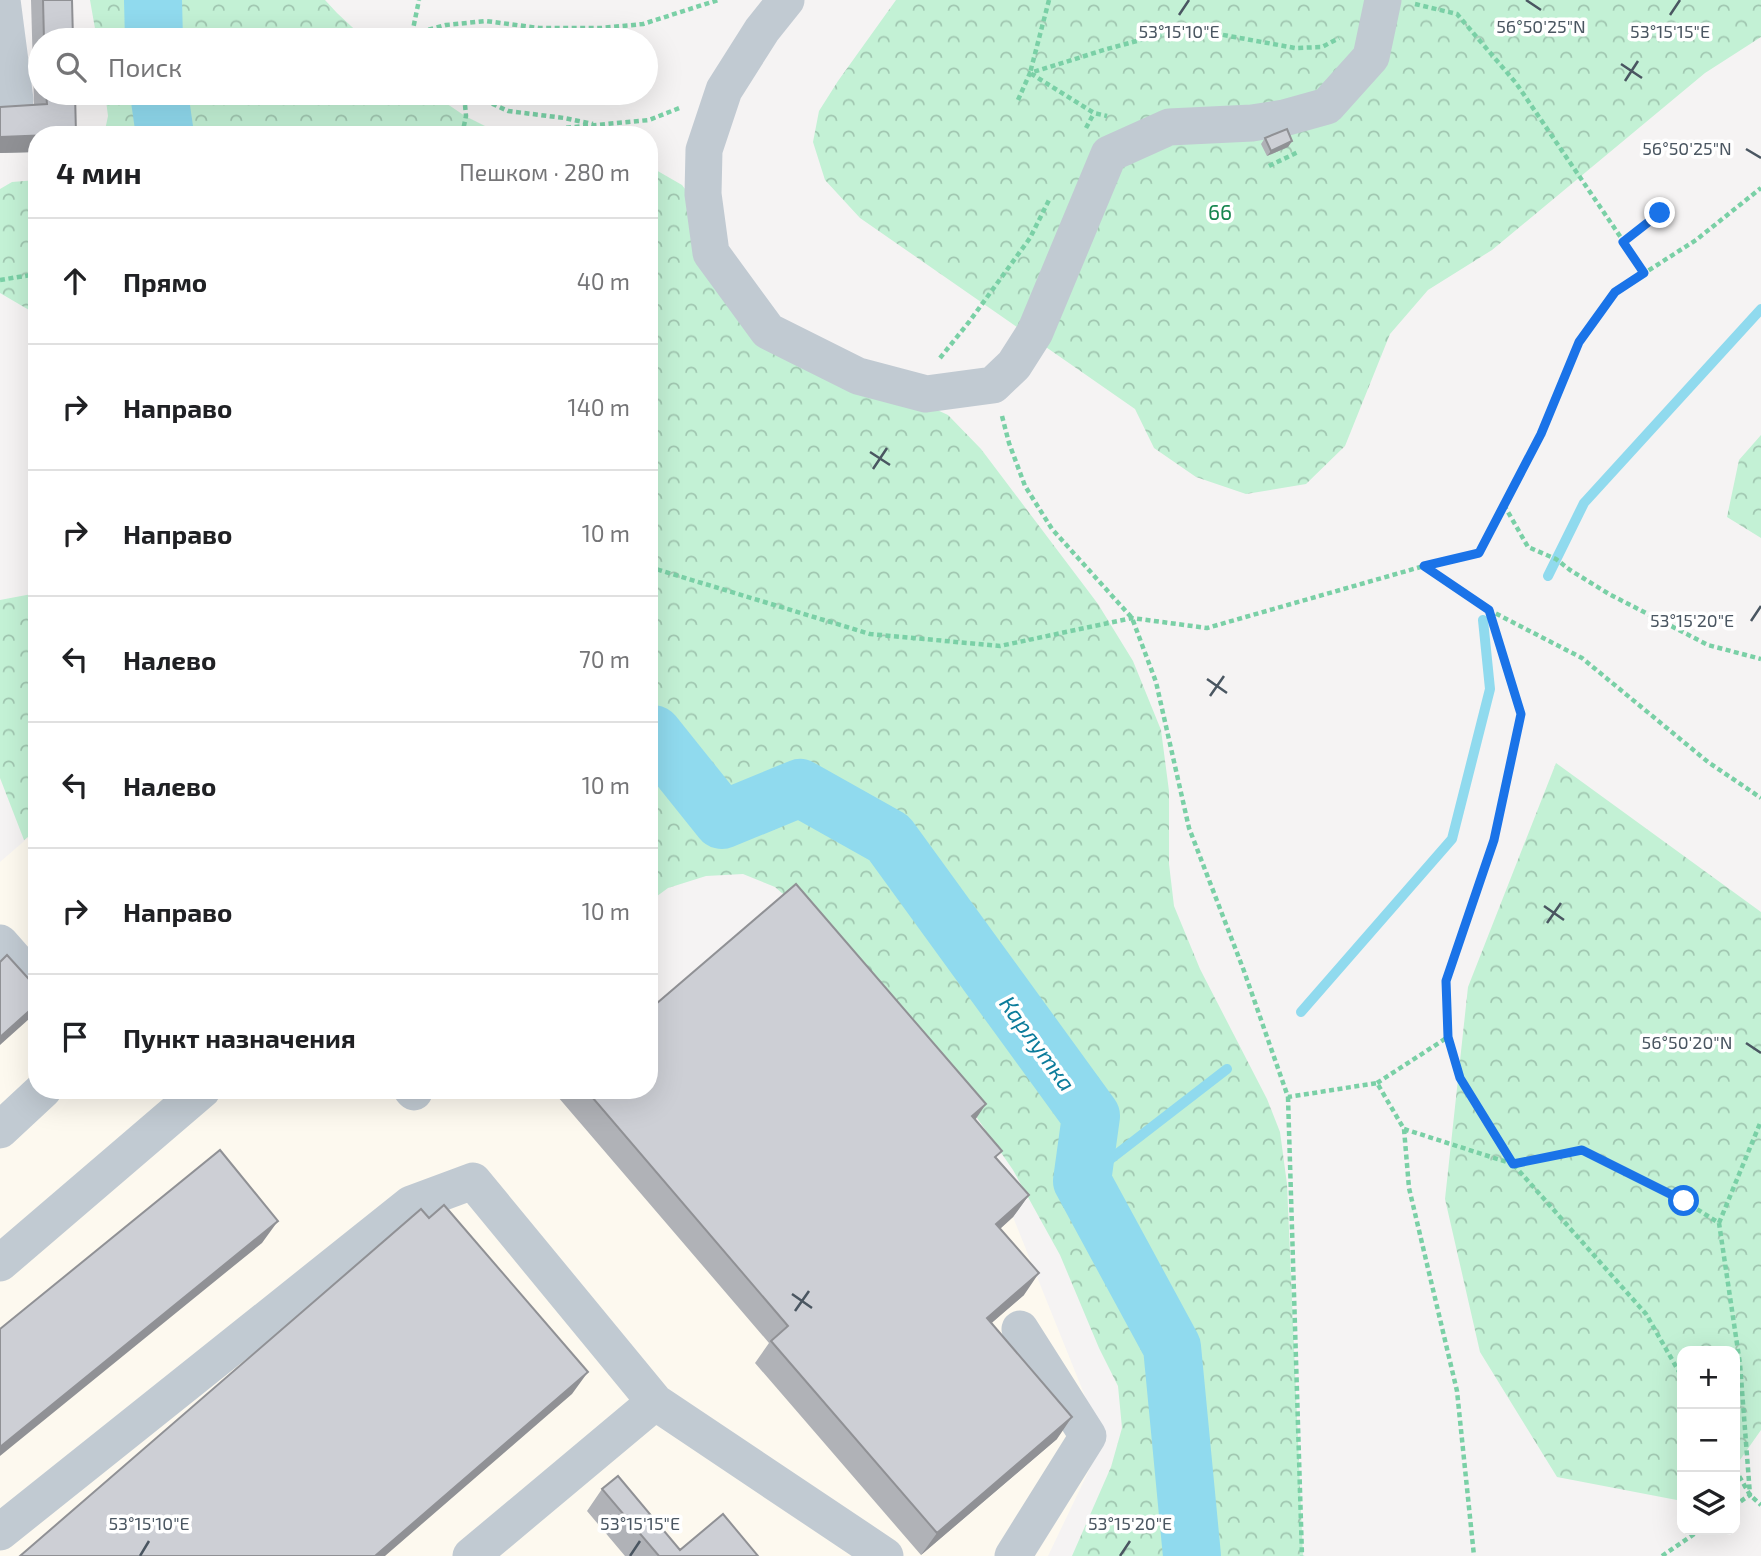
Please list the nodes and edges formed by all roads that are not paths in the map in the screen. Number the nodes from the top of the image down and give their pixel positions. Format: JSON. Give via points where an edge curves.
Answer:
{"nodes":[{"id":1,"x":2,"y":0,"type":"edge"},
{"id":2,"x":786,"y":0,"type":"edge"},
{"id":3,"x":1383,"y":0,"type":"edge"},
{"id":4,"x":0,"y":103,"type":"edge"},
{"id":5,"x":0,"y":943,"type":"edge"},
{"id":6,"x":28,"y":975,"type":"edge"},
{"id":7,"x":33,"y":1099,"type":"edge"},
{"id":8,"x":192,"y":1099,"type":"edge"},
{"id":9,"x":0,"y":1130,"type":"edge"},
{"id":10,"x":0,"y":1264,"type":"edge"},
{"id":11,"x":1020,"y":1329,"type":"dead end"},
{"id":12,"x":655,"y":1402,"type":"junction"},
{"id":13,"x":0,"y":1532,"type":"edge"},
{"id":14,"x":483,"y":1552,"type":"edge"},
{"id":15,"x":885,"y":1556,"type":"edge"},
{"id":16,"x":1013,"y":1556,"type":"edge"}],
"edges":[{"from":1,"to":4,"type":"lane","via":[[15,100]]},
{"from":2,"to":3,"type":"lane","via":[[724,90],[704,150],[703,194],[711,253],[768,331],[858,376],[926,394],[993,385],[1014,365],[1035,332],[1109,154],[1169,127],[1252,123],[1327,106],[1371,58]]},
{"from":5,"to":6,"type":"lane"},
{"from":7,"to":9,"type":"lane"},
{"from":8,"to":10,"type":"lane"},
{"from":11,"to":16,"type":"lane","via":[[1088,1436]]},
{"from":12,"to":13,"type":"lane","via":[[473,1181],[411,1204]]},
{"from":12,"to":14,"type":"lane"},
{"from":12,"to":15,"type":"lane"}]}
